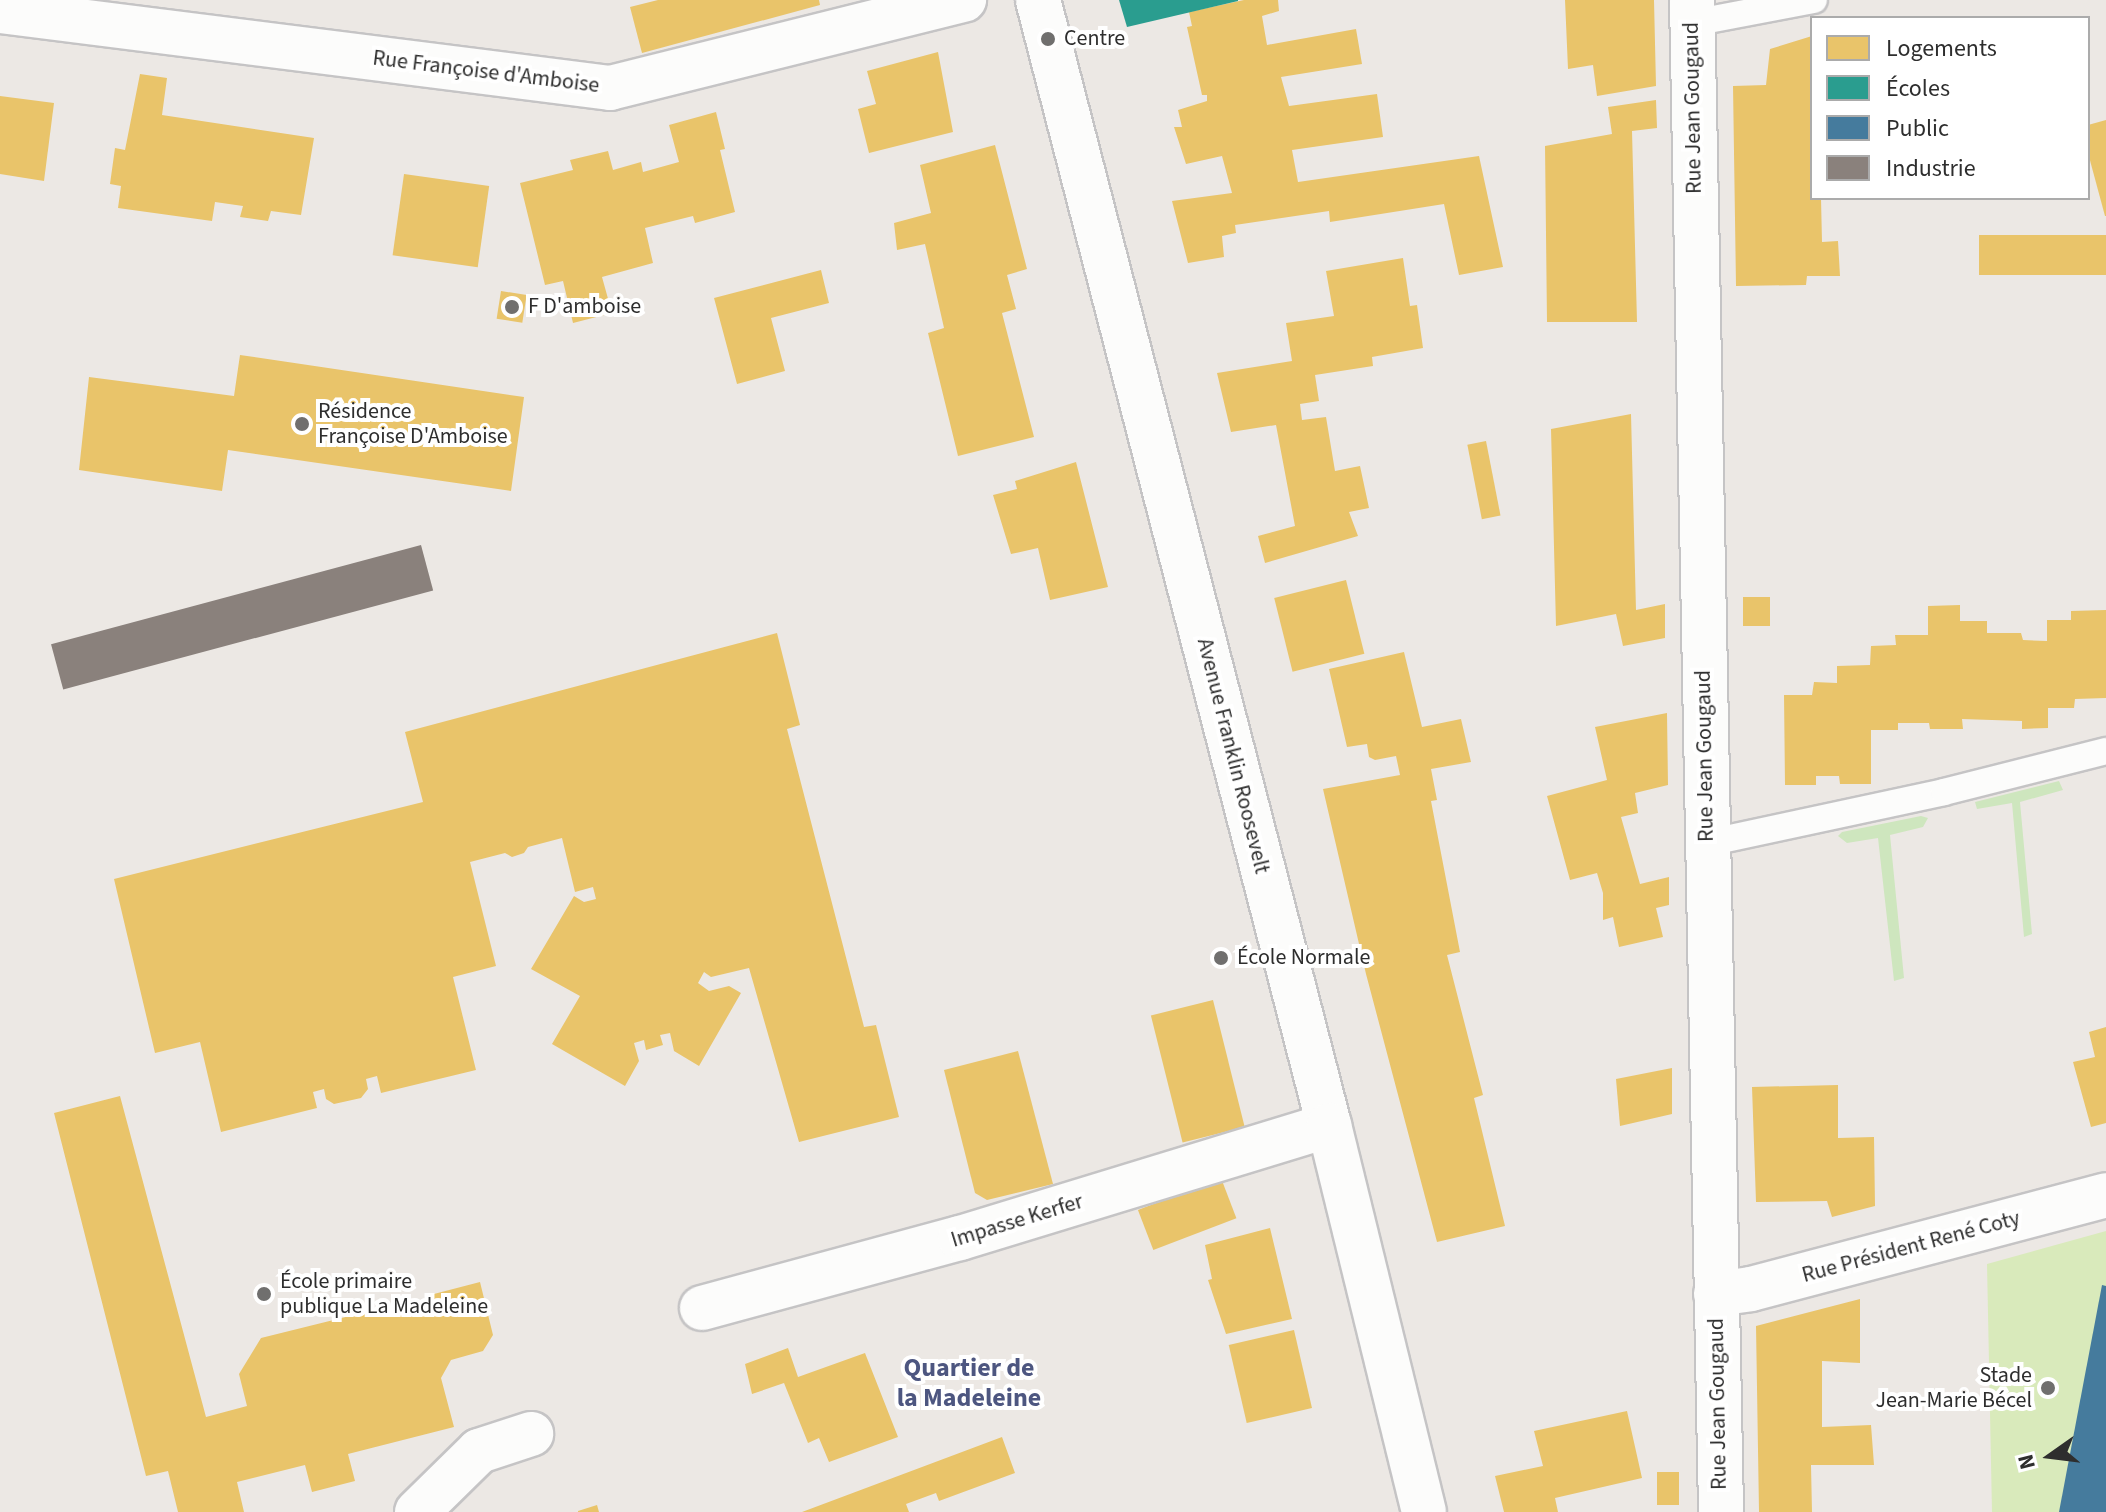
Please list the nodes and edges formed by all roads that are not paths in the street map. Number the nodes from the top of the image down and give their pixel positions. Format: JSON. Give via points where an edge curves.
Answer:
{"nodes":[{"id":1,"x":964,"y":0,"type":"edge"},
{"id":2,"x":1038,"y":0,"type":"edge"},
{"id":3,"x":1814,"y":0,"type":"edge"},
{"id":4,"x":0,"y":11,"type":"edge"},
{"id":5,"x":1692,"y":11,"type":"edge"},
{"id":6,"x":2106,"y":751,"type":"edge"},
{"id":7,"x":1707,"y":843,"type":"junction"},
{"id":8,"x":1329,"y":1125,"type":"junction"},
{"id":9,"x":2106,"y":1195,"type":"edge"},
{"id":10,"x":1716,"y":1294,"type":"junction"},
{"id":11,"x":702,"y":1308,"type":"dead end"},
{"id":12,"x":531,"y":1434,"type":"dead end"},
{"id":13,"x":417,"y":1512,"type":"edge"},
{"id":14,"x":1424,"y":1512,"type":"edge"},
{"id":15,"x":1721,"y":1512,"type":"edge"}],
"edges":[{"from":1,"to":4,"type":"main road","name":"Rue Françoise d'Amboise","via":[[610,88]]},
{"from":2,"to":8,"type":"main road","name":"Avenue Franklin Roosevelt"},
{"from":3,"to":5,"type":"lane"},
{"from":5,"to":7,"type":"main road","name":"Rue Jean Gougaud"},
{"from":6,"to":7,"type":"lane"},
{"from":7,"to":10,"type":"main road","name":"Rue Jean Gougaud"},
{"from":8,"to":11,"type":"main road","name":"Impasse Kerfer","via":[[960,1238]]},
{"from":8,"to":14,"type":"main road","name":"Avenue Franklin Roosevelt"},
{"from":9,"to":10,"type":"main road","name":"Rue Président René Coty"},
{"from":10,"to":15,"type":"main road","name":"Rue Jean Gougaud"},
{"from":12,"to":13,"type":"main road","via":[[479,1451]]}]}
